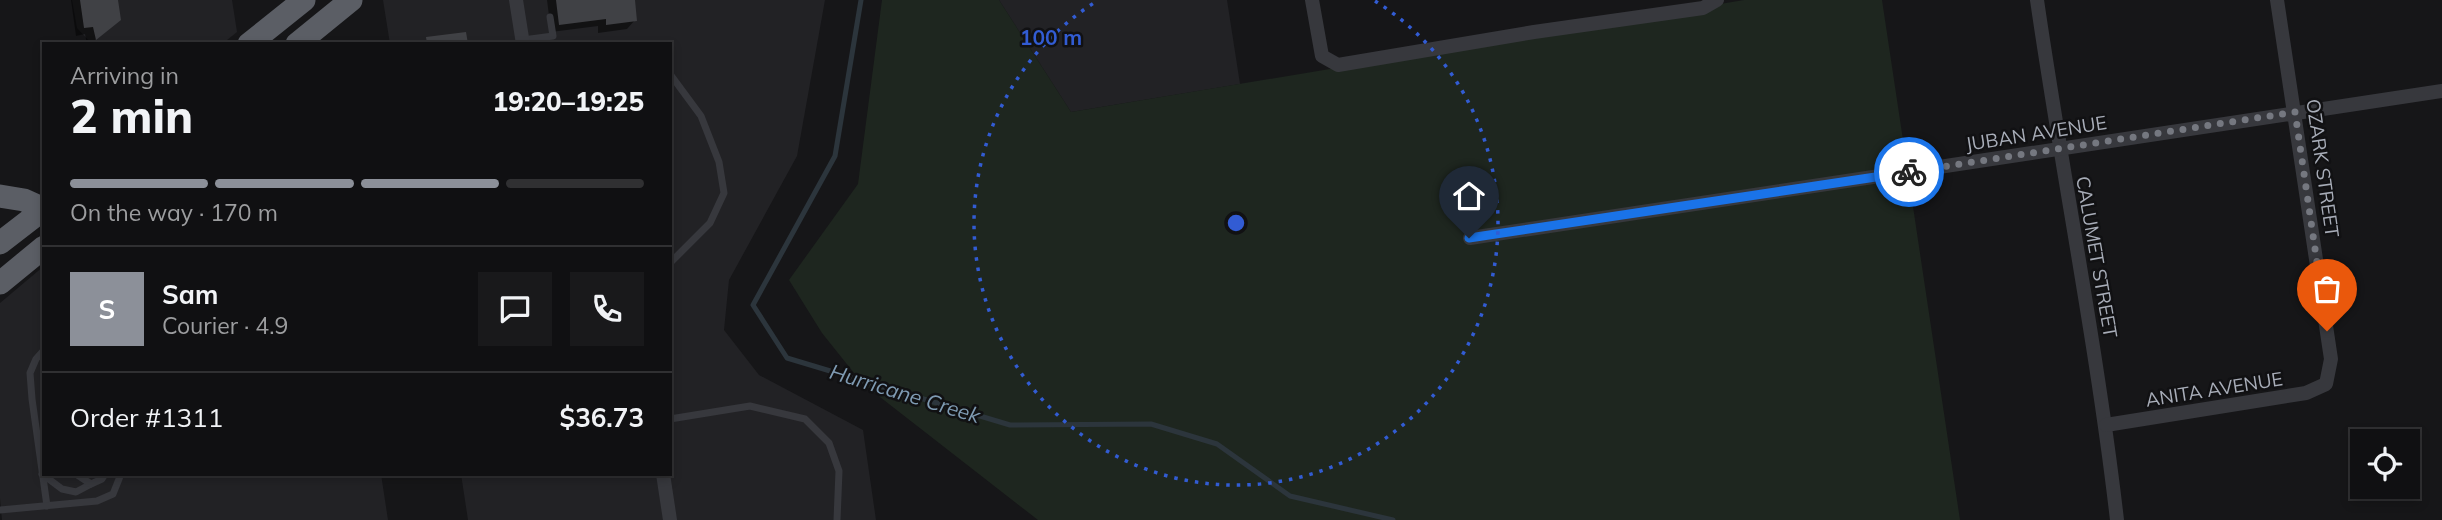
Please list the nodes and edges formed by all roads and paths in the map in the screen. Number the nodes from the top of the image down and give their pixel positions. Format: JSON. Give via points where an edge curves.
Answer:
{"nodes":[{"id":1,"x":304,"y":0,"type":"edge"},
{"id":2,"x":351,"y":0,"type":"edge"},
{"id":3,"x":516,"y":0,"type":"edge"},
{"id":4,"x":1311,"y":0,"type":"edge"},
{"id":5,"x":1717,"y":0,"type":"edge"},
{"id":6,"x":2037,"y":0,"type":"edge"},
{"id":7,"x":2277,"y":0,"type":"edge"},
{"id":8,"x":550,"y":17,"type":"dead end"},
{"id":9,"x":554,"y":40,"type":"edge"},
{"id":10,"x":252,"y":42,"type":"edge"},
{"id":11,"x":299,"y":42,"type":"edge"},
{"id":12,"x":523,"y":42,"type":"edge"},
{"id":13,"x":672,"y":77,"type":"edge"},
{"id":14,"x":2442,"y":91,"type":"edge"},
{"id":15,"x":2295,"y":112,"type":"junction"},
{"id":16,"x":2059,"y":149,"type":"junction"},
{"id":17,"x":0,"y":196,"type":"edge"},
{"id":18,"x":42,"y":208,"type":"edge"},
{"id":19,"x":42,"y":211,"type":"edge"},
{"id":20,"x":1469,"y":238,"type":"dead end"},
{"id":21,"x":0,"y":243,"type":"edge"},
{"id":22,"x":42,"y":252,"type":"edge"},
{"id":23,"x":672,"y":261,"type":"edge"},
{"id":24,"x":0,"y":283,"type":"edge"},
{"id":25,"x":42,"y":352,"type":"edge"},
{"id":26,"x":2326,"y":384,"type":"joint"},
{"id":27,"x":672,"y":419,"type":"edge"},
{"id":28,"x":2106,"y":425,"type":"junction"},
{"id":29,"x":41,"y":448,"type":"edge"},
{"id":30,"x":42,"y":474,"type":"edge"},
{"id":31,"x":42,"y":476,"type":"edge"},
{"id":32,"x":45,"y":476,"type":"edge"},
{"id":33,"x":79,"y":476,"type":"edge"},
{"id":34,"x":104,"y":476,"type":"edge"},
{"id":35,"x":120,"y":476,"type":"edge"},
{"id":36,"x":663,"y":476,"type":"edge"},
{"id":37,"x":91,"y":484,"type":"junction"},
{"id":38,"x":47,"y":506,"type":"junction"},
{"id":39,"x":0,"y":510,"type":"edge"},
{"id":40,"x":670,"y":520,"type":"edge"},
{"id":41,"x":837,"y":520,"type":"edge"},
{"id":42,"x":2117,"y":520,"type":"edge"}],
"edges":[{"from":1,"to":10,"type":"highway"},
{"from":2,"to":11,"type":"highway"},
{"from":3,"to":12,"type":"street"},
{"from":4,"to":5,"type":"street","via":[[1322,56],[1338,65],[1703,8]]},
{"from":6,"to":16,"type":"street","name":"CALUMET STREET"},
{"from":7,"to":15,"type":"street","name":"OZARK STREET"},
{"from":8,"to":9,"type":"lane"},
{"from":9,"to":12,"type":"lane"},
{"from":13,"to":23,"type":"lane","via":[[701,116],[719,162],[724,193],[710,223]]},
{"from":14,"to":15,"type":"street","name":"JUBAN AVENUE"},
{"from":15,"to":16,"type":"street","name":"JUBAN AVENUE"},
{"from":15,"to":26,"type":"street","name":"OZARK STREET","via":[[2331,359]]},
{"from":16,"to":20,"type":"street","name":"JUBAN AVENUE"},
{"from":16,"to":28,"type":"street","name":"CALUMET STREET"},
{"from":17,"to":18,"type":"highway"},
{"from":19,"to":21,"type":"highway"},
{"from":22,"to":24,"type":"highway"},
{"from":25,"to":29,"type":"lane","via":[[30,373]]},
{"from":26,"to":28,"type":"street","name":"ANITA AVENUE","via":[[2306,393]]},
{"from":27,"to":41,"type":"lane","via":[[750,406],[805,419],[829,443],[839,471]]},
{"from":28,"to":42,"type":"street","name":"CALUMET STREET"},
{"from":29,"to":30,"type":"lane"},
{"from":31,"to":38,"type":"lane"},
{"from":32,"to":37,"type":"lane","via":[[62,489],[76,492]]},
{"from":33,"to":37,"type":"lane"},
{"from":34,"to":37,"type":"lane"},
{"from":35,"to":38,"type":"lane","via":[[113,494],[97,501]]},
{"from":36,"to":40,"type":"street"},
{"from":38,"to":39,"type":"lane"}]}
